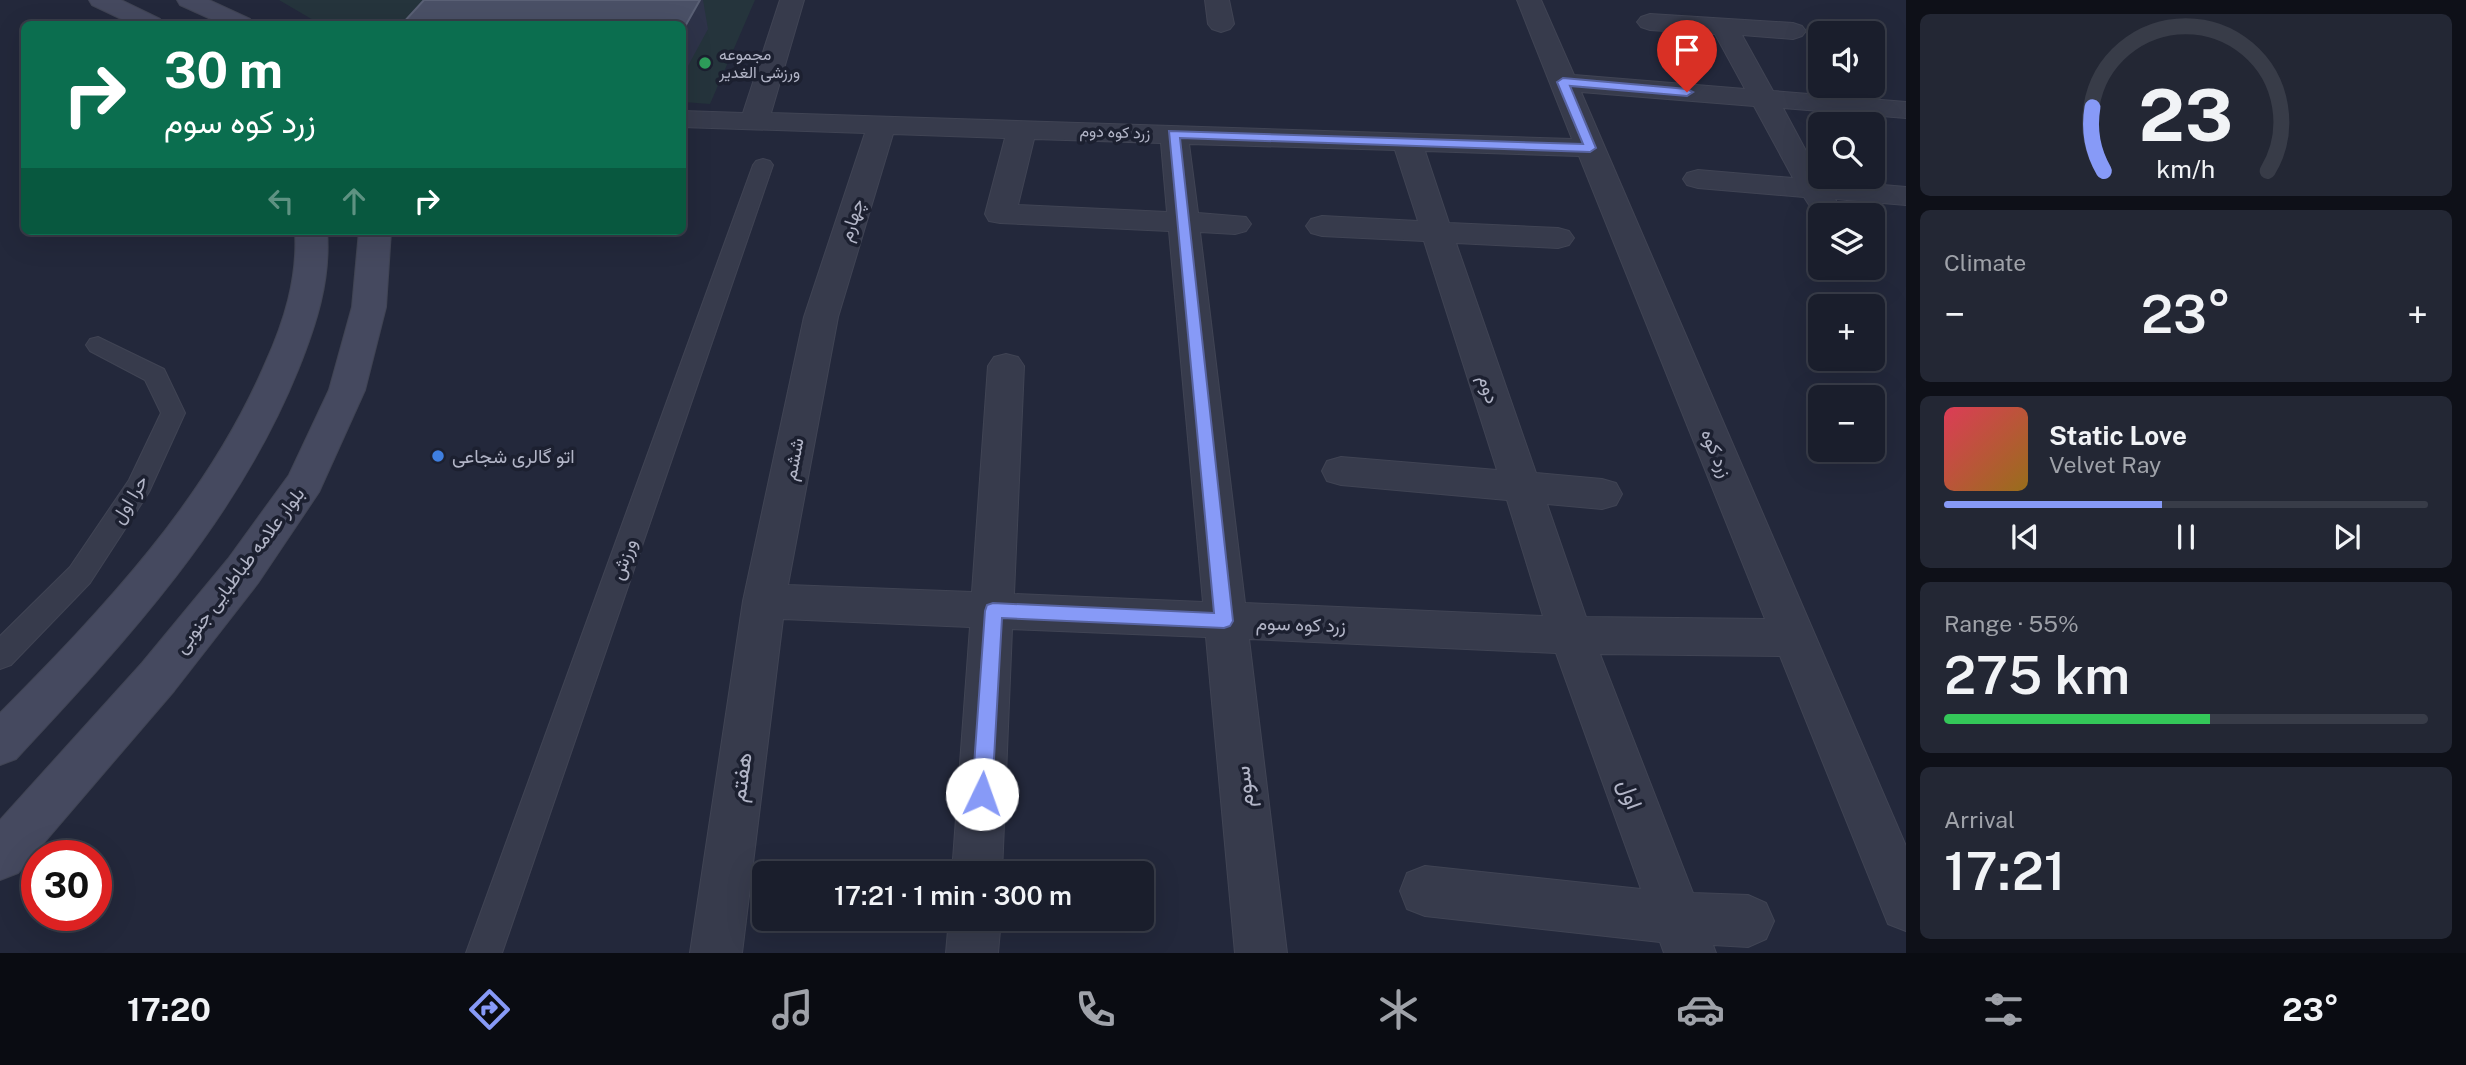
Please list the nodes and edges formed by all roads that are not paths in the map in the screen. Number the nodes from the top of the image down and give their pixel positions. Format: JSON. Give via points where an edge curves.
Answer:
{"nodes":[{"id":1,"x":101,"y":0,"type":"edge"},
{"id":2,"x":189,"y":0,"type":"edge"},
{"id":3,"x":792,"y":0,"type":"edge"},
{"id":4,"x":1529,"y":0,"type":"edge"},
{"id":5,"x":144,"y":21,"type":"edge"},
{"id":6,"x":234,"y":21,"type":"edge"},
{"id":7,"x":1650,"y":22,"type":"dead end"},
{"id":8,"x":1724,"y":27,"type":"junction"},
{"id":9,"x":1793,"y":31,"type":"dead end"},
{"id":10,"x":1563,"y":82,"type":"junction"},
{"id":11,"x":1762,"y":99,"type":"junction"},
{"id":12,"x":1906,"y":110,"type":"edge"},
{"id":13,"x":686,"y":119,"type":"edge"},
{"id":14,"x":755,"y":120,"type":"junction"},
{"id":15,"x":882,"y":124,"type":"junction"},
{"id":16,"x":1022,"y":128,"type":"junction"},
{"id":17,"x":1174,"y":134,"type":"junction"},
{"id":18,"x":1407,"y":142,"type":"junction"},
{"id":19,"x":1590,"y":148,"type":"junction"},
{"id":20,"x":763,"y":165,"type":"dead end"},
{"id":21,"x":1698,"y":179,"type":"dead end"},
{"id":22,"x":1808,"y":179,"type":"edge"},
{"id":23,"x":1808,"y":188,"type":"edge"},
{"id":24,"x":1825,"y":189,"type":"edge"},
{"id":25,"x":1906,"y":196,"type":"edge"},
{"id":26,"x":1182,"y":222,"type":"junction"},
{"id":27,"x":1235,"y":224,"type":"dead end"},
{"id":28,"x":1322,"y":226,"type":"dead end"},
{"id":29,"x":1437,"y":232,"type":"junction"},
{"id":30,"x":311,"y":235,"type":"edge"},
{"id":31,"x":375,"y":235,"type":"edge"},
{"id":32,"x":1558,"y":239,"type":"dead end"},
{"id":33,"x":821,"y":317,"type":"joint"},
{"id":34,"x":98,"y":345,"type":"dead end"},
{"id":35,"x":1006,"y":366,"type":"dead end"},
{"id":36,"x":1341,"y":471,"type":"dead end"},
{"id":37,"x":1522,"y":487,"type":"junction"},
{"id":38,"x":1602,"y":494,"type":"dead end"},
{"id":39,"x":764,"y":601,"type":"junction"},
{"id":40,"x":993,"y":611,"type":"junction"},
{"id":41,"x":1224,"y":621,"type":"junction"},
{"id":42,"x":1571,"y":635,"type":"junction"},
{"id":43,"x":1796,"y":638,"type":"junction"},
{"id":44,"x":0,"y":656,"type":"edge"},
{"id":45,"x":0,"y":744,"type":"edge"},
{"id":46,"x":0,"y":856,"type":"edge"},
{"id":47,"x":978,"y":861,"type":"edge"},
{"id":48,"x":1425,"y":891,"type":"dead end"},
{"id":49,"x":1906,"y":906,"type":"edge"},
{"id":50,"x":1748,"y":921,"type":"dead end"},
{"id":51,"x":974,"y":931,"type":"edge"},
{"id":52,"x":1683,"y":936,"type":"edge"},
{"id":53,"x":484,"y":953,"type":"edge"},
{"id":54,"x":716,"y":953,"type":"edge"},
{"id":55,"x":972,"y":953,"type":"edge"},
{"id":56,"x":1261,"y":953,"type":"edge"}],
"edges":[{"from":1,"to":5,"type":"main road"},
{"from":2,"to":6,"type":"main road"},
{"from":3,"to":14,"type":"street"},
{"from":4,"to":10,"type":"street","name":"زرد کوه"},
{"from":7,"to":8,"type":"street"},
{"from":8,"to":9,"type":"street"},
{"from":8,"to":11,"type":"street"},
{"from":10,"to":11,"type":"street"},
{"from":10,"to":19,"type":"street","name":"زرد کوه"},
{"from":11,"to":12,"type":"street"},
{"from":11,"to":22,"type":"street"},
{"from":13,"to":14,"type":"street","name":"زرد کوه دوم"},
{"from":14,"to":15,"type":"street","name":"زرد کوه دوم"},
{"from":15,"to":16,"type":"street","name":"زرد کوه دوم"},
{"from":15,"to":33,"type":"street","name":"چهارم"},
{"from":16,"to":17,"type":"street","name":"زرد کوه دوم"},
{"from":16,"to":26,"type":"street","via":[[1000,214]]},
{"from":17,"to":18,"type":"street","name":"زرد کوه دوم"},
{"from":17,"to":26,"type":"street"},
{"from":18,"to":19,"type":"street","name":"زرد کوه دوم"},
{"from":18,"to":29,"type":"street","name":"دوم"},
{"from":19,"to":43,"type":"street","name":"زرد کوه"},
{"from":20,"to":53,"type":"lane","name":"ورزش"},
{"from":21,"to":23,"type":"street"},
{"from":24,"to":25,"type":"street"},
{"from":26,"to":27,"type":"street"},
{"from":26,"to":41,"type":"street"},
{"from":28,"to":29,"type":"street"},
{"from":29,"to":32,"type":"street"},
{"from":29,"to":37,"type":"street","name":"دوم"},
{"from":30,"to":45,"type":"main road","via":[[304,310],[278,382],[239,456],[185,535],[100,640]]},
{"from":31,"to":46,"type":"main road","name":"بلوار علامه طباطبایی جنوبی","via":[[369,307],[347,390],[305,482],[243,571],[158,677]]},
{"from":33,"to":39,"type":"street","name":"ششم"},
{"from":34,"to":44,"type":"lane","name":"حرا اول","via":[[155,375],[173,412],[140,485],[80,575]]},
{"from":35,"to":40,"type":"street"},
{"from":36,"to":37,"type":"street"},
{"from":37,"to":38,"type":"street"},
{"from":37,"to":42,"type":"street","name":"دوم"},
{"from":39,"to":40,"type":"street","name":"زرد کوه سوم"},
{"from":39,"to":54,"type":"street","name":"هفتم"},
{"from":40,"to":41,"type":"street","name":"زرد کوه سوم"},
{"from":40,"to":47,"type":"street"},
{"from":41,"to":42,"type":"street","name":"زرد کوه سوم"},
{"from":41,"to":56,"type":"street","name":"سوم"},
{"from":42,"to":43,"type":"street","name":"زرد کوه سوم"},
{"from":42,"to":52,"type":"street","name":"اول"},
{"from":43,"to":49,"type":"street","name":"زرد کوه"},
{"from":48,"to":52,"type":"street"},
{"from":50,"to":52,"type":"street"},
{"from":51,"to":55,"type":"street"}]}
